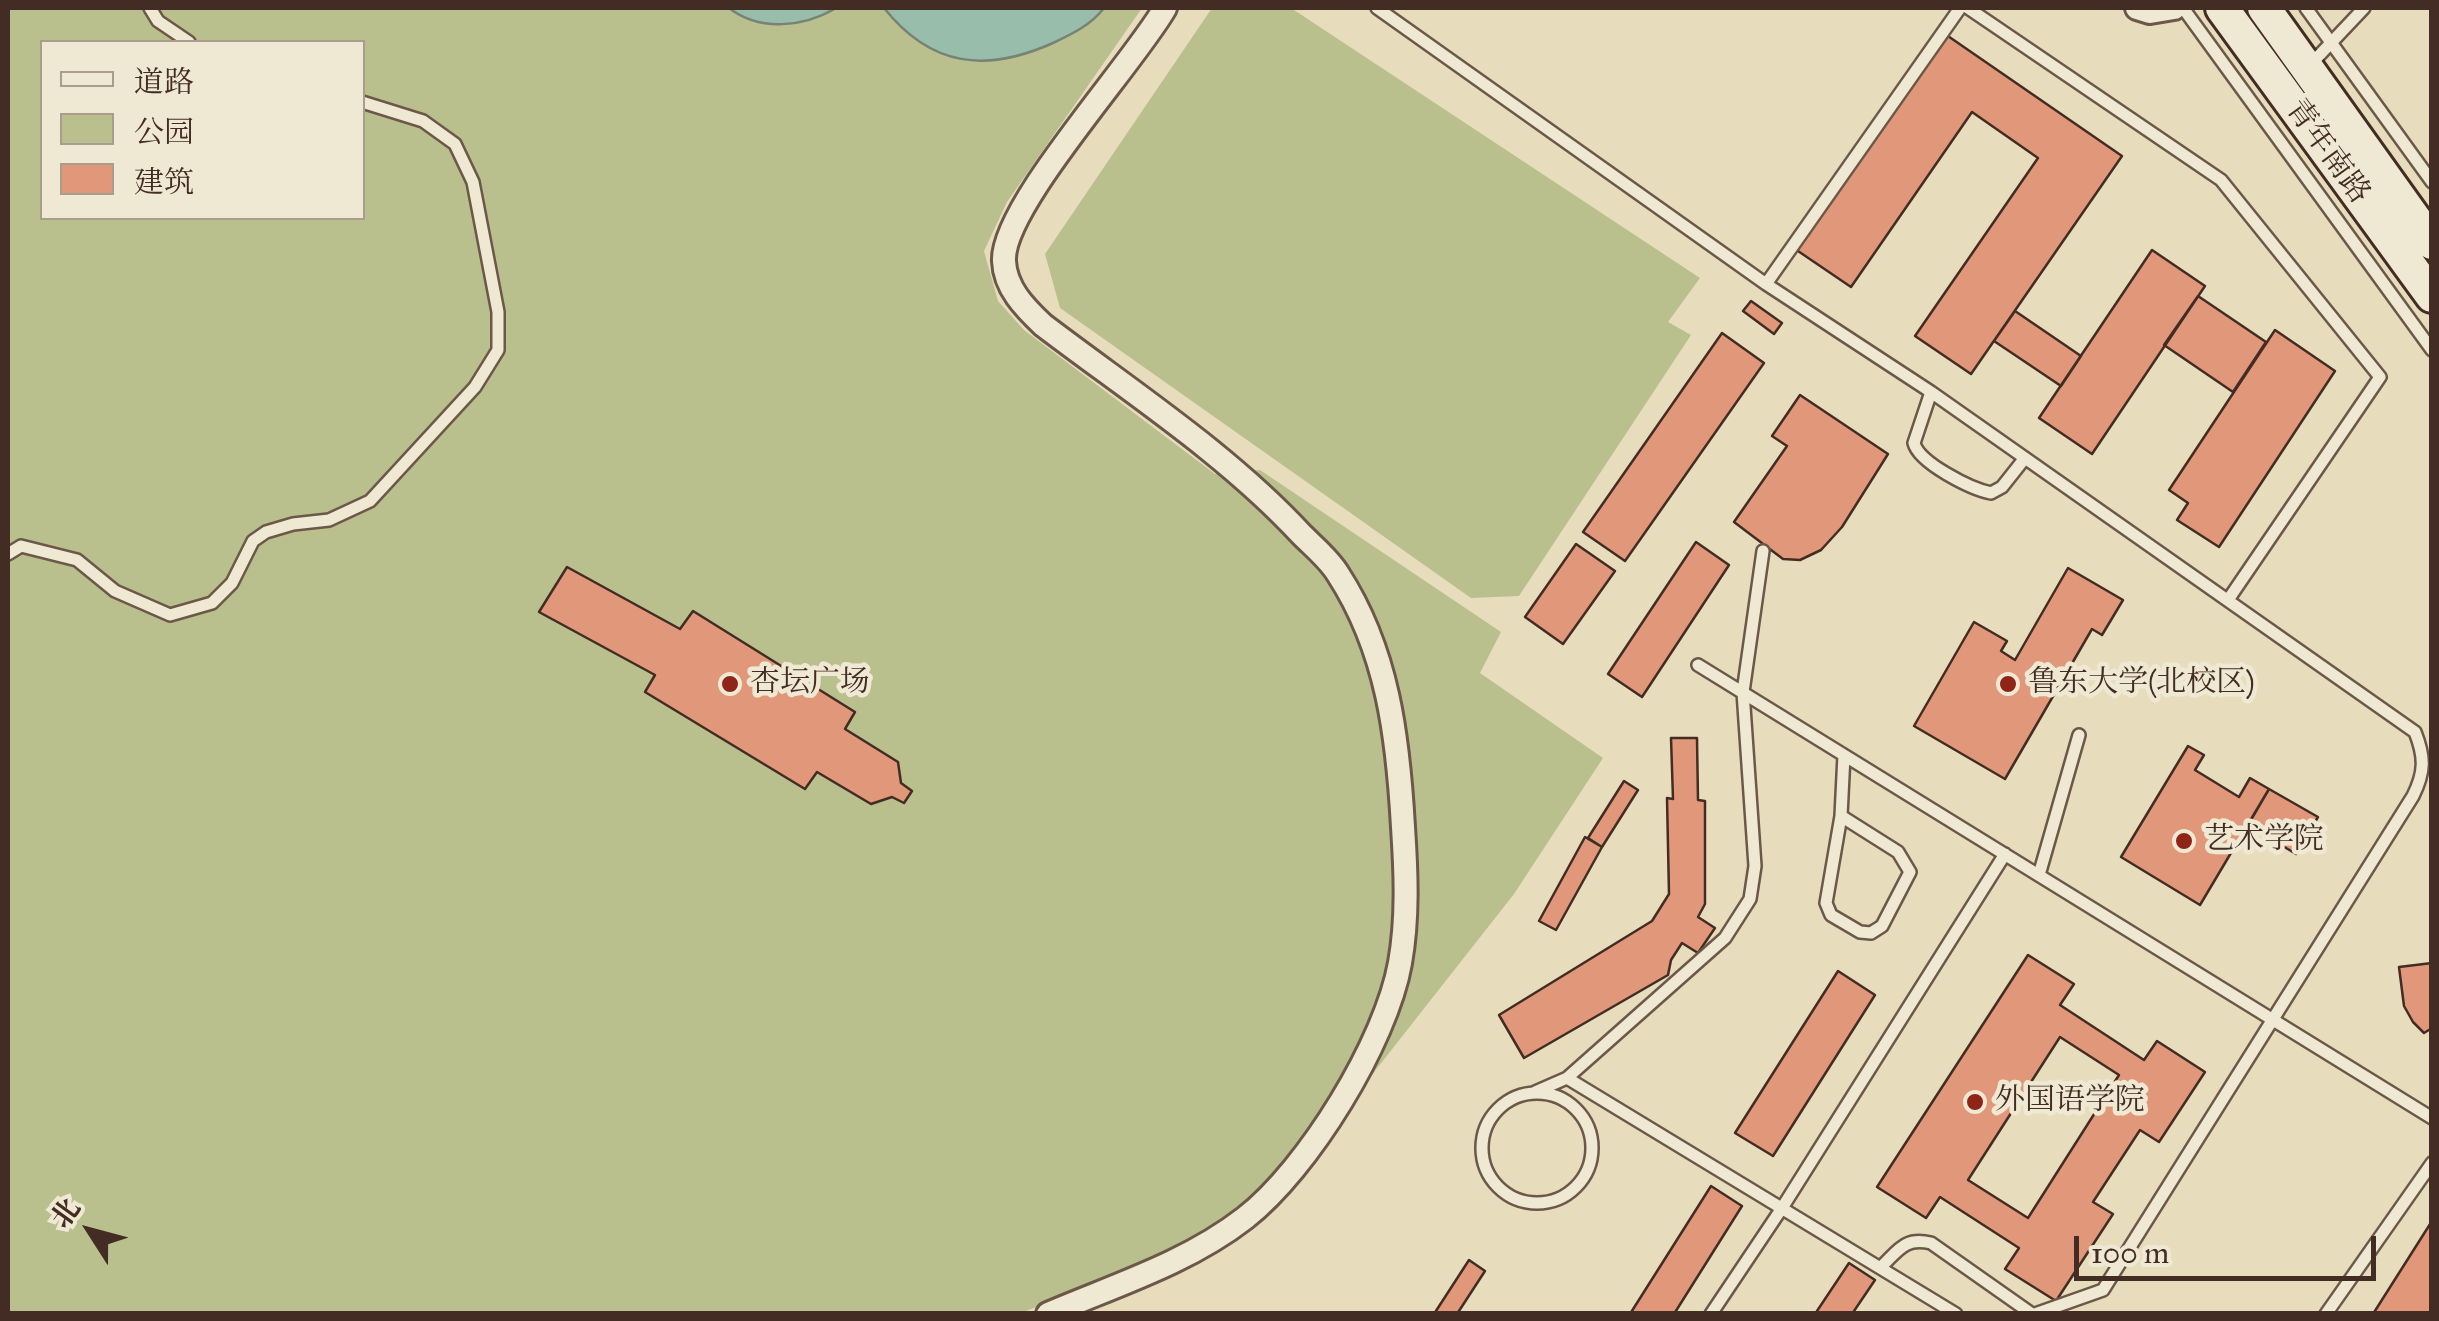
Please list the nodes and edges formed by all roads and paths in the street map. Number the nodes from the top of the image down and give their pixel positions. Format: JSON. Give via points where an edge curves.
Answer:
{"nodes":[{"id":1,"x":150,"y":8,"type":"edge"},
{"id":2,"x":1165,"y":8,"type":"edge"},
{"id":3,"x":1377,"y":8,"type":"edge"},
{"id":4,"x":1960,"y":8,"type":"edge"},
{"id":5,"x":1968,"y":8,"type":"edge"},
{"id":6,"x":2137,"y":8,"type":"edge"},
{"id":7,"x":2174,"y":8,"type":"edge"},
{"id":8,"x":2183,"y":8,"type":"edge"},
{"id":9,"x":2222,"y":8,"type":"edge"},
{"id":10,"x":2264,"y":8,"type":"edge"},
{"id":11,"x":2306,"y":8,"type":"edge"},
{"id":12,"x":2364,"y":8,"type":"edge"},
{"id":13,"x":186,"y":40,"type":"edge"},
{"id":14,"x":2331,"y":42,"type":"junction"},
{"id":15,"x":2307,"y":68,"type":"junction"},
{"id":16,"x":2283,"y":92,"type":"junction"},
{"id":17,"x":365,"y":103,"type":"edge"},
{"id":18,"x":2432,"y":182,"type":"edge"},
{"id":19,"x":2432,"y":243,"type":"edge"},
{"id":20,"x":1766,"y":284,"type":"junction"},
{"id":21,"x":2432,"y":296,"type":"edge"},
{"id":22,"x":2432,"y":350,"type":"edge"},
{"id":23,"x":1931,"y":392,"type":"junction"},
{"id":24,"x":2025,"y":458,"type":"junction"},
{"id":25,"x":1763,"y":551,"type":"dead end"},
{"id":26,"x":8,"y":554,"type":"edge"},
{"id":27,"x":2228,"y":600,"type":"junction"},
{"id":28,"x":1698,"y":665,"type":"dead end"},
{"id":29,"x":1743,"y":692,"type":"junction"},
{"id":30,"x":2079,"y":735,"type":"dead end"},
{"id":31,"x":1844,"y":755,"type":"junction"},
{"id":32,"x":1841,"y":816,"type":"junction"},
{"id":33,"x":2005,"y":854,"type":"junction"},
{"id":34,"x":2038,"y":874,"type":"junction"},
{"id":35,"x":2274,"y":1021,"type":"junction"},
{"id":36,"x":1566,"y":1078,"type":"junction"},
{"id":37,"x":1535,"y":1092,"type":"junction"},
{"id":38,"x":2432,"y":1118,"type":"edge"},
{"id":39,"x":2432,"y":1163,"type":"edge"},
{"id":40,"x":1782,"y":1208,"type":"junction"},
{"id":41,"x":1880,"y":1268,"type":"junction"},
{"id":42,"x":1048,"y":1314,"type":"edge"},
{"id":43,"x":1711,"y":1314,"type":"edge"},
{"id":44,"x":1956,"y":1314,"type":"edge"},
{"id":45,"x":2033,"y":1314,"type":"edge"},
{"id":46,"x":2326,"y":1314,"type":"edge"}],
"edges":[{"from":1,"to":13,"type":"lane"},
{"from":2,"to":42,"type":"street","via":[[1024,205],[1005,242],[1006,274],[1020,302],[1044,326],[1228,466],[1337,571],[1368,630],[1390,700],[1406,882],[1400,965],[1369,1053],[1292,1175],[1245,1218],[1175,1262]]},
{"from":3,"to":20,"type":"lane"},
{"from":4,"to":20,"type":"lane"},
{"from":5,"to":27,"type":"lane","via":[[2221,180],[2380,377]]},
{"from":6,"to":7,"type":"street"},
{"from":8,"to":22,"type":"lane"},
{"from":9,"to":16,"type":"main road","name":"青年南路"},
{"from":10,"to":15,"type":"main road","name":"青年南路"},
{"from":11,"to":14,"type":"lane"},
{"from":12,"to":14,"type":"lane"},
{"from":14,"to":15,"type":"lane"},
{"from":14,"to":18,"type":"lane"},
{"from":15,"to":16,"type":"lane"},
{"from":15,"to":19,"type":"main road","name":"青年南路"},
{"from":16,"to":21,"type":"main road","name":"青年南路"},
{"from":17,"to":26,"type":"lane","via":[[423,121],[455,144],[474,182],[498,312],[498,350],[475,387],[370,501],[254,540],[232,584],[212,604],[170,615],[115,592],[76,560],[21,546]]},
{"from":20,"to":23,"type":"lane"},
{"from":23,"to":24,"type":"lane"},
{"from":23,"to":24,"type":"lane","via":[[1914,443],[1920,457],[1991,493]]},
{"from":24,"to":27,"type":"lane"},
{"from":25,"to":29,"type":"lane"},
{"from":27,"to":35,"type":"lane","via":[[2415,732],[2424,754],[2414,796]]},
{"from":28,"to":29,"type":"lane"},
{"from":29,"to":31,"type":"lane"},
{"from":29,"to":36,"type":"lane","via":[[1756,866],[1750,899],[1725,938]]},
{"from":30,"to":34,"type":"lane"},
{"from":31,"to":32,"type":"lane"},
{"from":31,"to":33,"type":"lane"},
{"from":32,"to":32,"type":"lane","via":[[1826,903],[1831,915],[1871,933],[1882,926],[1910,872],[1898,852]]},
{"from":33,"to":34,"type":"lane"},
{"from":33,"to":40,"type":"lane"},
{"from":34,"to":35,"type":"lane"},
{"from":35,"to":38,"type":"lane"},
{"from":35,"to":45,"type":"lane","via":[[2103,1290]]},
{"from":36,"to":37,"type":"lane"},
{"from":36,"to":40,"type":"lane"},
{"from":37,"to":37,"type":"lane","via":[[1499,1108],[1482,1144],[1486,1170],[1502,1191],[1540,1204],[1576,1188],[1593,1152],[1582,1114],[1561,1097]]},
{"from":39,"to":46,"type":"lane"},
{"from":40,"to":41,"type":"lane"},
{"from":40,"to":43,"type":"lane"},
{"from":41,"to":44,"type":"lane"},
{"from":41,"to":45,"type":"lane","via":[[1904,1244],[1932,1243]]}]}
